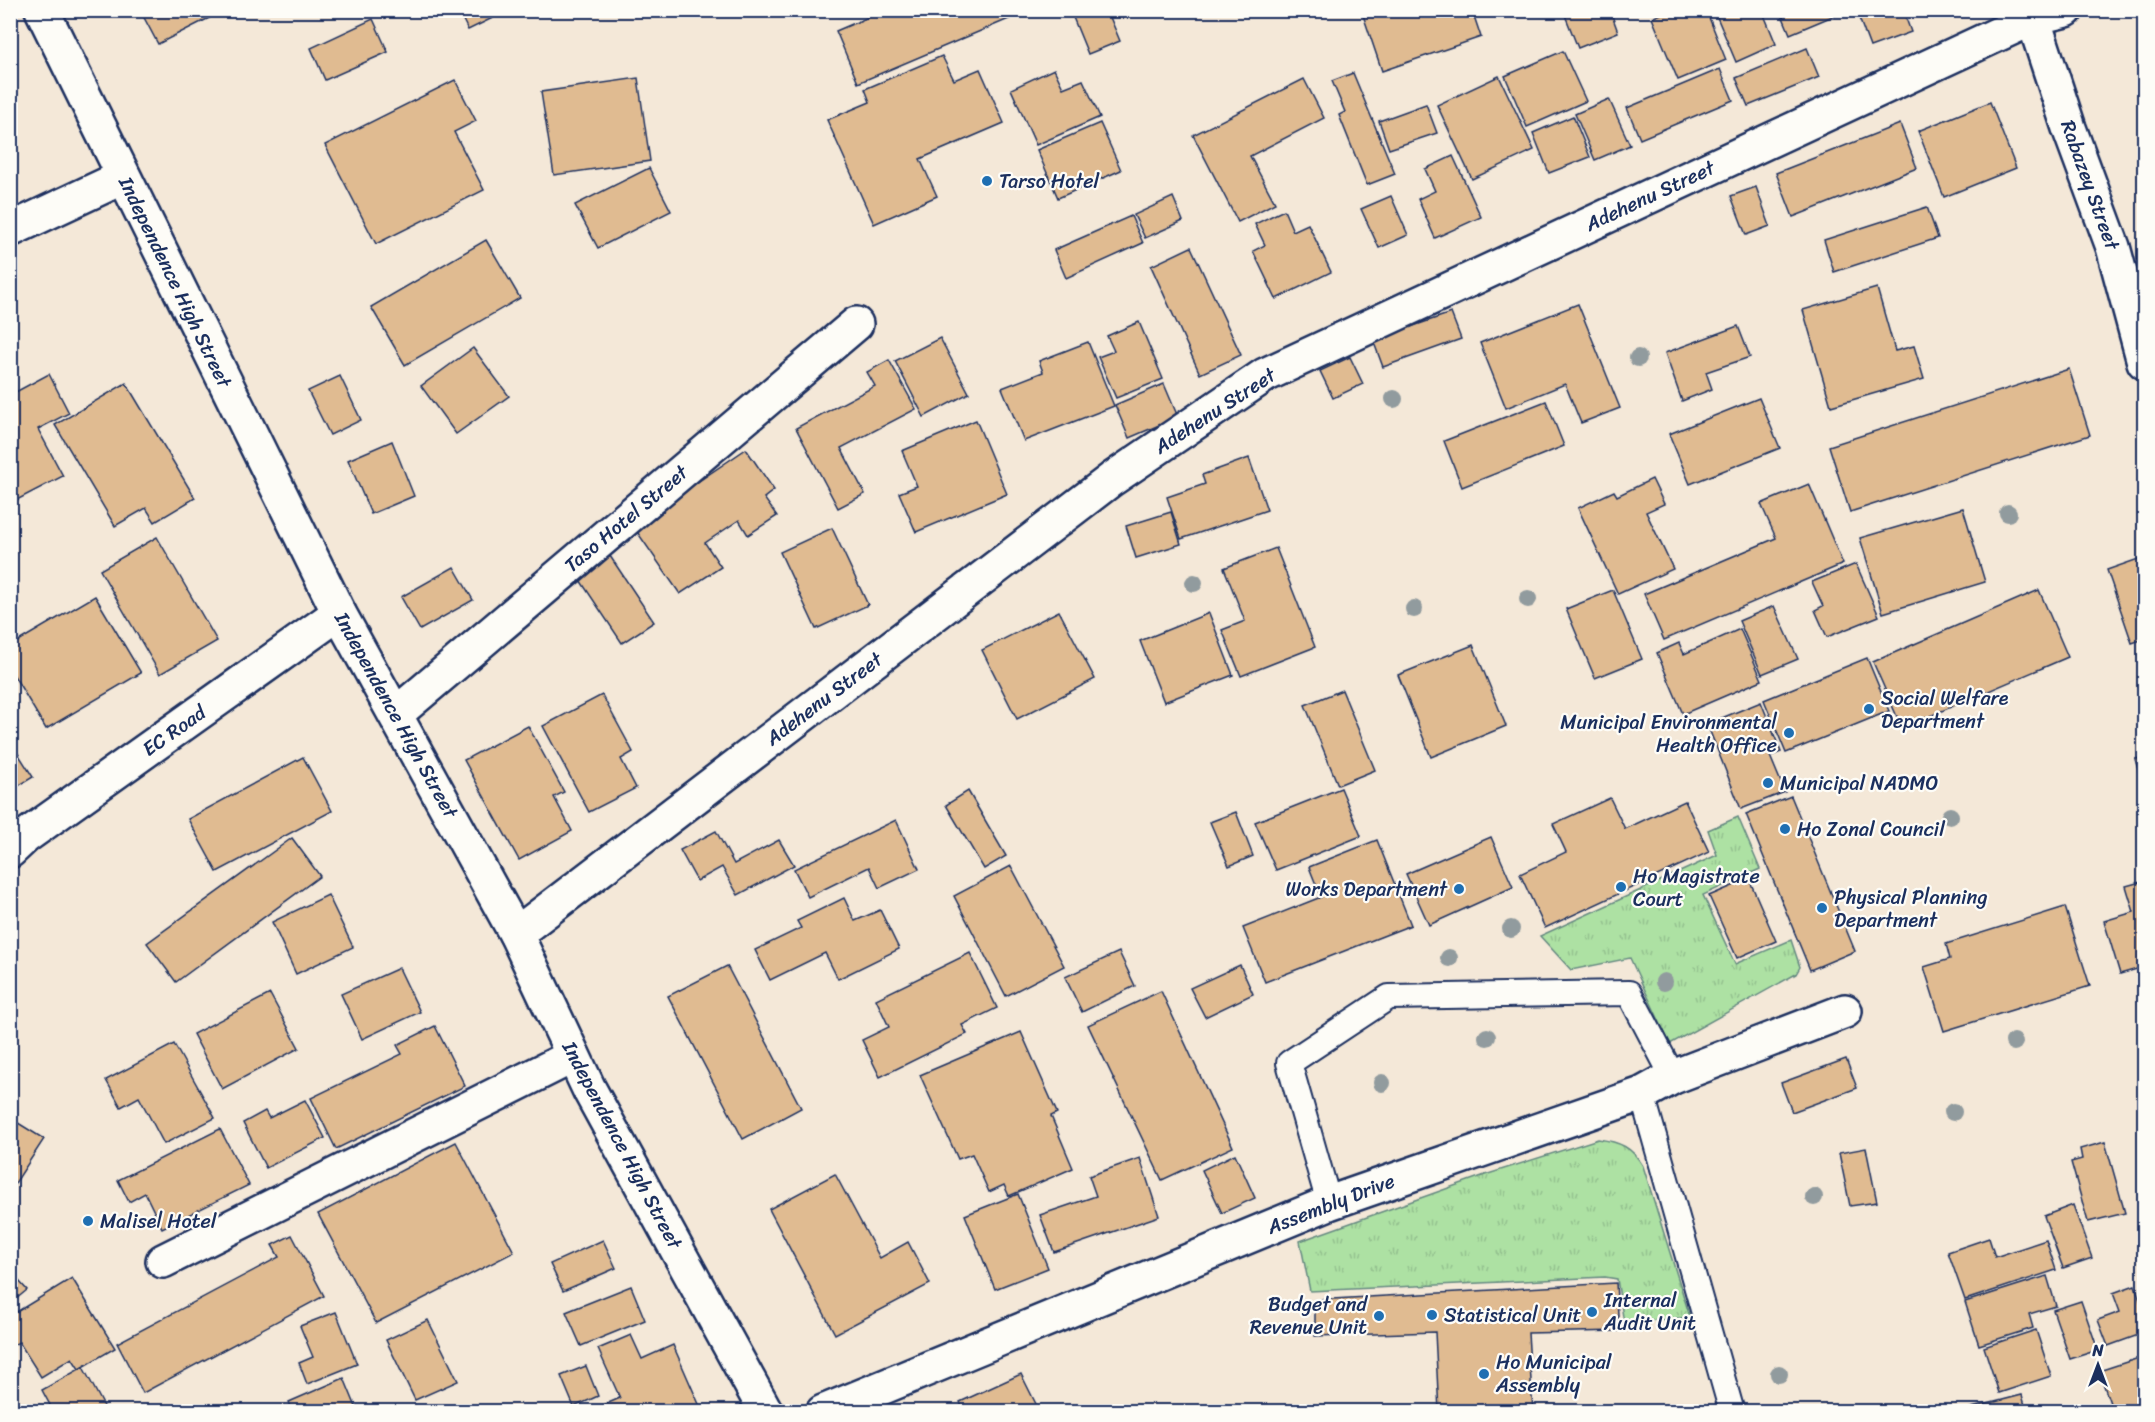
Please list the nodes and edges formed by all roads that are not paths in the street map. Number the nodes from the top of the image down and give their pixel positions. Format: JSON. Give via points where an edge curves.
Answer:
{"nodes":[{"id":1,"x":42,"y":10,"type":"edge"},
{"id":2,"x":2066,"y":10,"type":"edge"},
{"id":3,"x":2031,"y":14,"type":"edge"},
{"id":4,"x":123,"y":177,"type":"junction"},
{"id":5,"x":10,"y":230,"type":"edge"},
{"id":6,"x":856,"y":324,"type":"dead end"},
{"id":7,"x":2145,"y":362,"type":"edge"},
{"id":8,"x":339,"y":614,"type":"junction"},
{"id":9,"x":396,"y":714,"type":"junction"},
{"id":10,"x":10,"y":851,"type":"edge"},
{"id":11,"x":516,"y":934,"type":"junction"},
{"id":12,"x":1845,"y":1011,"type":"dead end"},
{"id":13,"x":573,"y":1056,"type":"junction"},
{"id":14,"x":1673,"y":1077,"type":"junction"},
{"id":15,"x":1642,"y":1094,"type":"junction"},
{"id":16,"x":1329,"y":1203,"type":"junction"},
{"id":17,"x":163,"y":1261,"type":"dead end"},
{"id":18,"x":766,"y":1412,"type":"edge"},
{"id":19,"x":823,"y":1412,"type":"edge"},
{"id":20,"x":1732,"y":1412,"type":"edge"}],
"edges":[{"from":1,"to":4,"type":"street","name":"Independence High Street"},
{"from":2,"to":3,"type":"street","name":"Adehenu Street"},
{"from":3,"to":7,"type":"street","name":"Rabazey Street","via":[[2114,248]]},
{"from":3,"to":11,"type":"street","name":"Adehenu Street","via":[[1265,375],[1112,480]]},
{"from":4,"to":5,"type":"street"},
{"from":4,"to":8,"type":"street","name":"Independence High Street"},
{"from":6,"to":9,"type":"street","name":"Taso Hotel Street"},
{"from":8,"to":9,"type":"street","name":"Independence High Street"},
{"from":8,"to":10,"type":"street","name":"EC Road"},
{"from":9,"to":11,"type":"street","name":"Independence High Street"},
{"from":11,"to":13,"type":"street","name":"Independence High Street"},
{"from":12,"to":14,"type":"street","name":"Assembly Drive"},
{"from":13,"to":17,"type":"street"},
{"from":13,"to":18,"type":"street","name":"Independence High Street"},
{"from":14,"to":15,"type":"street","name":"Assembly Drive"},
{"from":14,"to":16,"type":"lane","via":[[1629,993],[1389,997],[1289,1063]]},
{"from":15,"to":16,"type":"street","name":"Assembly Drive"},
{"from":15,"to":20,"type":"lane"},
{"from":16,"to":19,"type":"street","name":"Assembly Drive"}]}
